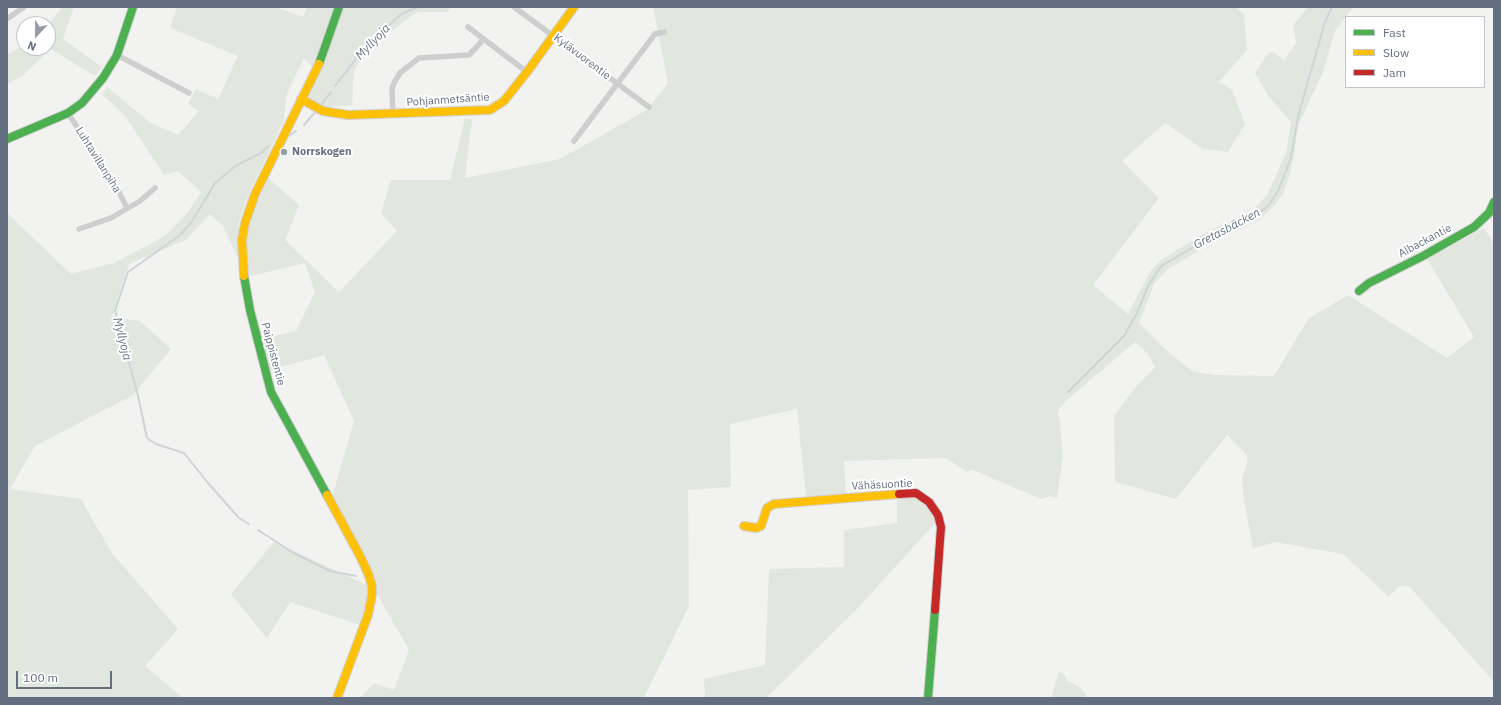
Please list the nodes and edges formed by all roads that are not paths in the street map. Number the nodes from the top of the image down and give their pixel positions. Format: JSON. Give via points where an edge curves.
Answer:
{"nodes":[{"id":1,"x":24,"y":7,"type":"edge"},
{"id":2,"x":133,"y":7,"type":"edge"},
{"id":3,"x":339,"y":7,"type":"edge"},
{"id":4,"x":514,"y":7,"type":"edge"},
{"id":5,"x":574,"y":7,"type":"edge"},
{"id":6,"x":7,"y":19,"type":"edge"},
{"id":7,"x":468,"y":27,"type":"dead end"},
{"id":8,"x":664,"y":32,"type":"dead end"},
{"id":9,"x":552,"y":35,"type":"junction"},
{"id":10,"x":484,"y":39,"type":"junction"},
{"id":11,"x":117,"y":54,"type":"junction"},
{"id":12,"x":527,"y":72,"type":"junction"},
{"id":13,"x":618,"y":84,"type":"junction"},
{"id":14,"x":189,"y":93,"type":"dead end"},
{"id":15,"x":301,"y":100,"type":"junction"},
{"id":16,"x":648,"y":107,"type":"dead end"},
{"id":17,"x":68,"y":113,"type":"junction"},
{"id":18,"x":393,"y":114,"type":"junction"},
{"id":19,"x":7,"y":139,"type":"edge"},
{"id":20,"x":574,"y":141,"type":"dead end"},
{"id":21,"x":155,"y":188,"type":"dead end"},
{"id":22,"x":1494,"y":202,"type":"edge"},
{"id":23,"x":127,"y":208,"type":"junction"},
{"id":24,"x":79,"y":229,"type":"dead end"},
{"id":25,"x":1359,"y":291,"type":"dead end"},
{"id":26,"x":744,"y":526,"type":"dead end"},
{"id":27,"x":337,"y":698,"type":"edge"},
{"id":28,"x":928,"y":698,"type":"edge"}],
"edges":[{"from":1,"to":6,"type":"street"},
{"from":2,"to":11,"type":"street"},
{"from":3,"to":15,"type":"street","name":"Paippistentie","via":[[321,60]]},
{"from":4,"to":9,"type":"street","name":"Kylävuorentie"},
{"from":5,"to":9,"type":"street","name":"Pohjanmetsäntie"},
{"from":7,"to":10,"type":"street"},
{"from":8,"to":13,"type":"street","via":[[655,34]]},
{"from":9,"to":12,"type":"street","name":"Pohjanmetsäntie"},
{"from":9,"to":13,"type":"street","name":"Kylävuorentie"},
{"from":10,"to":12,"type":"street"},
{"from":10,"to":18,"type":"street","via":[[469,55],[419,58],[400,73],[392,88]]},
{"from":11,"to":14,"type":"street"},
{"from":11,"to":17,"type":"street","via":[[103,78],[82,103]]},
{"from":12,"to":18,"type":"street","name":"Pohjanmetsäntie","via":[[504,101],[490,110]]},
{"from":13,"to":16,"type":"street","name":"Kylävuorentie"},
{"from":13,"to":20,"type":"street"},
{"from":15,"to":18,"type":"street","name":"Pohjanmetsäntie","via":[[323,111],[339,114]]},
{"from":15,"to":27,"type":"street","name":"Paippistentie","via":[[255,194],[245,223],[242,240],[244,276],[271,392],[360,556],[372,586],[368,615]]},
{"from":17,"to":19,"type":"street"},
{"from":17,"to":23,"type":"street","name":"Luhtavillanpiha","via":[[116,186]]},
{"from":21,"to":23,"type":"street"},
{"from":22,"to":25,"type":"street","name":"Albackantie","via":[[1489,213],[1474,227],[1369,283]]},
{"from":23,"to":24,"type":"street","via":[[111,218]]},
{"from":26,"to":28,"type":"street","name":"Vähäsuontie","via":[[761,526],[766,508],[774,504],[916,493],[929,502],[938,515],[941,527]]}]}
